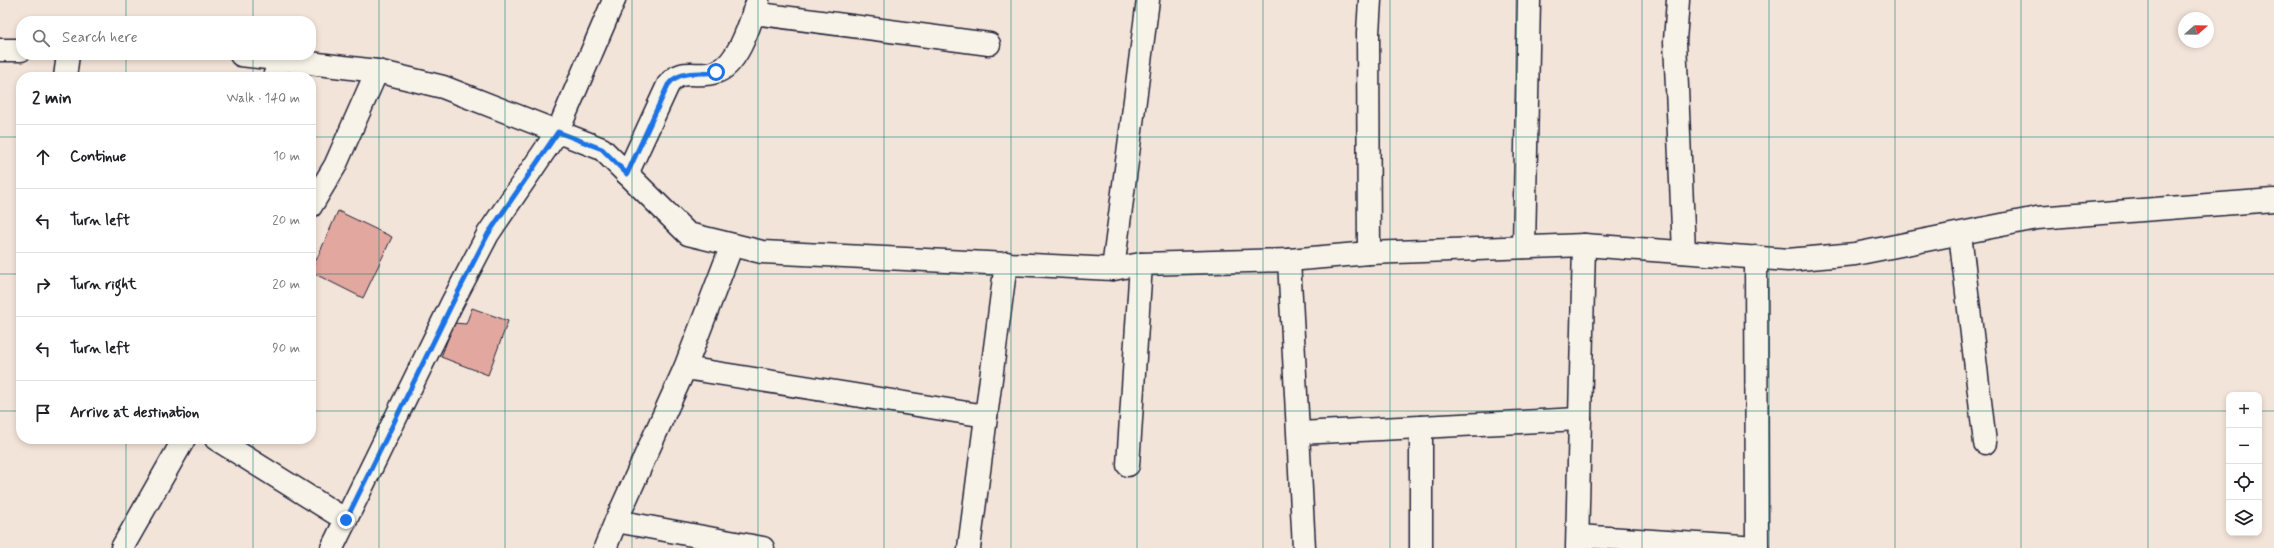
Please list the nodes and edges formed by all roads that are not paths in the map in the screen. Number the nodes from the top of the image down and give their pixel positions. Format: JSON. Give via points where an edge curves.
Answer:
{"nodes":[{"id":1,"x":614,"y":0,"type":"edge"},
{"id":2,"x":1148,"y":0,"type":"edge"},
{"id":3,"x":1370,"y":0,"type":"edge"},
{"id":4,"x":1530,"y":0,"type":"edge"},
{"id":5,"x":1678,"y":0,"type":"edge"},
{"id":6,"x":756,"y":6,"type":"edge"},
{"id":7,"x":989,"y":44,"type":"dead end"},
{"id":8,"x":0,"y":50,"type":"edge"},
{"id":9,"x":16,"y":50,"type":"edge"},
{"id":10,"x":67,"y":60,"type":"edge"},
{"id":11,"x":254,"y":60,"type":"edge"},
{"id":12,"x":277,"y":68,"type":"edge"},
{"id":13,"x":377,"y":71,"type":"junction"},
{"id":14,"x":66,"y":72,"type":"edge"},
{"id":15,"x":558,"y":132,"type":"junction"},
{"id":16,"x":627,"y":174,"type":"junction"},
{"id":17,"x":316,"y":198,"type":"edge"},
{"id":18,"x":2274,"y":200,"type":"edge"},
{"id":19,"x":1960,"y":234,"type":"junction"},
{"id":20,"x":732,"y":244,"type":"junction"},
{"id":21,"x":1584,"y":245,"type":"junction"},
{"id":22,"x":1524,"y":247,"type":"junction"},
{"id":23,"x":1684,"y":252,"type":"junction"},
{"id":24,"x":1368,"y":253,"type":"junction"},
{"id":25,"x":1756,"y":257,"type":"junction"},
{"id":26,"x":1289,"y":260,"type":"junction"},
{"id":27,"x":1006,"y":263,"type":"junction"},
{"id":28,"x":1141,"y":264,"type":"junction"},
{"id":29,"x":1112,"y":269,"type":"junction"},
{"id":30,"x":685,"y":368,"type":"junction"},
{"id":31,"x":986,"y":416,"type":"junction"},
{"id":32,"x":1580,"y":420,"type":"junction"},
{"id":33,"x":1421,"y":427,"type":"junction"},
{"id":34,"x":1298,"y":433,"type":"junction"},
{"id":35,"x":1985,"y":443,"type":"dead end"},
{"id":36,"x":181,"y":444,"type":"edge"},
{"id":37,"x":224,"y":444,"type":"edge"},
{"id":38,"x":1128,"y":465,"type":"dead end"},
{"id":39,"x":346,"y":520,"type":"junction"},
{"id":40,"x":616,"y":521,"type":"junction"},
{"id":41,"x":1578,"y":542,"type":"edge"},
{"id":42,"x":122,"y":548,"type":"edge"},
{"id":43,"x":332,"y":548,"type":"edge"},
{"id":44,"x":605,"y":548,"type":"edge"},
{"id":45,"x":763,"y":548,"type":"edge"},
{"id":46,"x":969,"y":548,"type":"edge"},
{"id":47,"x":1304,"y":548,"type":"edge"},
{"id":48,"x":1421,"y":548,"type":"edge"},
{"id":49,"x":1757,"y":548,"type":"edge"}],
"edges":[{"from":1,"to":15,"type":"street"},
{"from":2,"to":29,"type":"street"},
{"from":3,"to":24,"type":"street"},
{"from":4,"to":22,"type":"street"},
{"from":5,"to":23,"type":"street","via":[[1675,41]]},
{"from":6,"to":7,"type":"street"},
{"from":6,"to":16,"type":"street","via":[[737,52],[722,68],[716,72],[691,75],[681,73],[674,77]]},
{"from":8,"to":9,"type":"street"},
{"from":10,"to":14,"type":"street"},
{"from":11,"to":12,"type":"street"},
{"from":12,"to":13,"type":"street"},
{"from":13,"to":15,"type":"street","via":[[443,87]]},
{"from":13,"to":17,"type":"street","via":[[335,166]]},
{"from":15,"to":16,"type":"street","via":[[602,149]]},
{"from":15,"to":39,"type":"street","via":[[488,234]]},
{"from":16,"to":20,"type":"street","via":[[688,234]]},
{"from":18,"to":19,"type":"street","via":[[2037,218]]},
{"from":19,"to":25,"type":"street","via":[[1855,254],[1788,260]]},
{"from":19,"to":35,"type":"street"},
{"from":20,"to":27,"type":"street","via":[[762,252]]},
{"from":20,"to":30,"type":"street"},
{"from":21,"to":22,"type":"street"},
{"from":21,"to":23,"type":"street"},
{"from":21,"to":32,"type":"street"},
{"from":22,"to":24,"type":"street"},
{"from":23,"to":25,"type":"street"},
{"from":24,"to":26,"type":"street"},
{"from":25,"to":49,"type":"street"},
{"from":26,"to":28,"type":"street"},
{"from":26,"to":34,"type":"street"},
{"from":27,"to":29,"type":"street"},
{"from":27,"to":31,"type":"street"},
{"from":28,"to":29,"type":"street"},
{"from":28,"to":38,"type":"street"},
{"from":30,"to":31,"type":"street"},
{"from":30,"to":40,"type":"street"},
{"from":31,"to":46,"type":"street"},
{"from":32,"to":33,"type":"street"},
{"from":32,"to":41,"type":"street"},
{"from":33,"to":34,"type":"street"},
{"from":33,"to":48,"type":"street"},
{"from":34,"to":47,"type":"street"},
{"from":36,"to":42,"type":"street"},
{"from":37,"to":39,"type":"street"},
{"from":39,"to":43,"type":"street"},
{"from":40,"to":44,"type":"street"},
{"from":40,"to":45,"type":"street"},
{"from":41,"to":49,"type":"street"}]}
